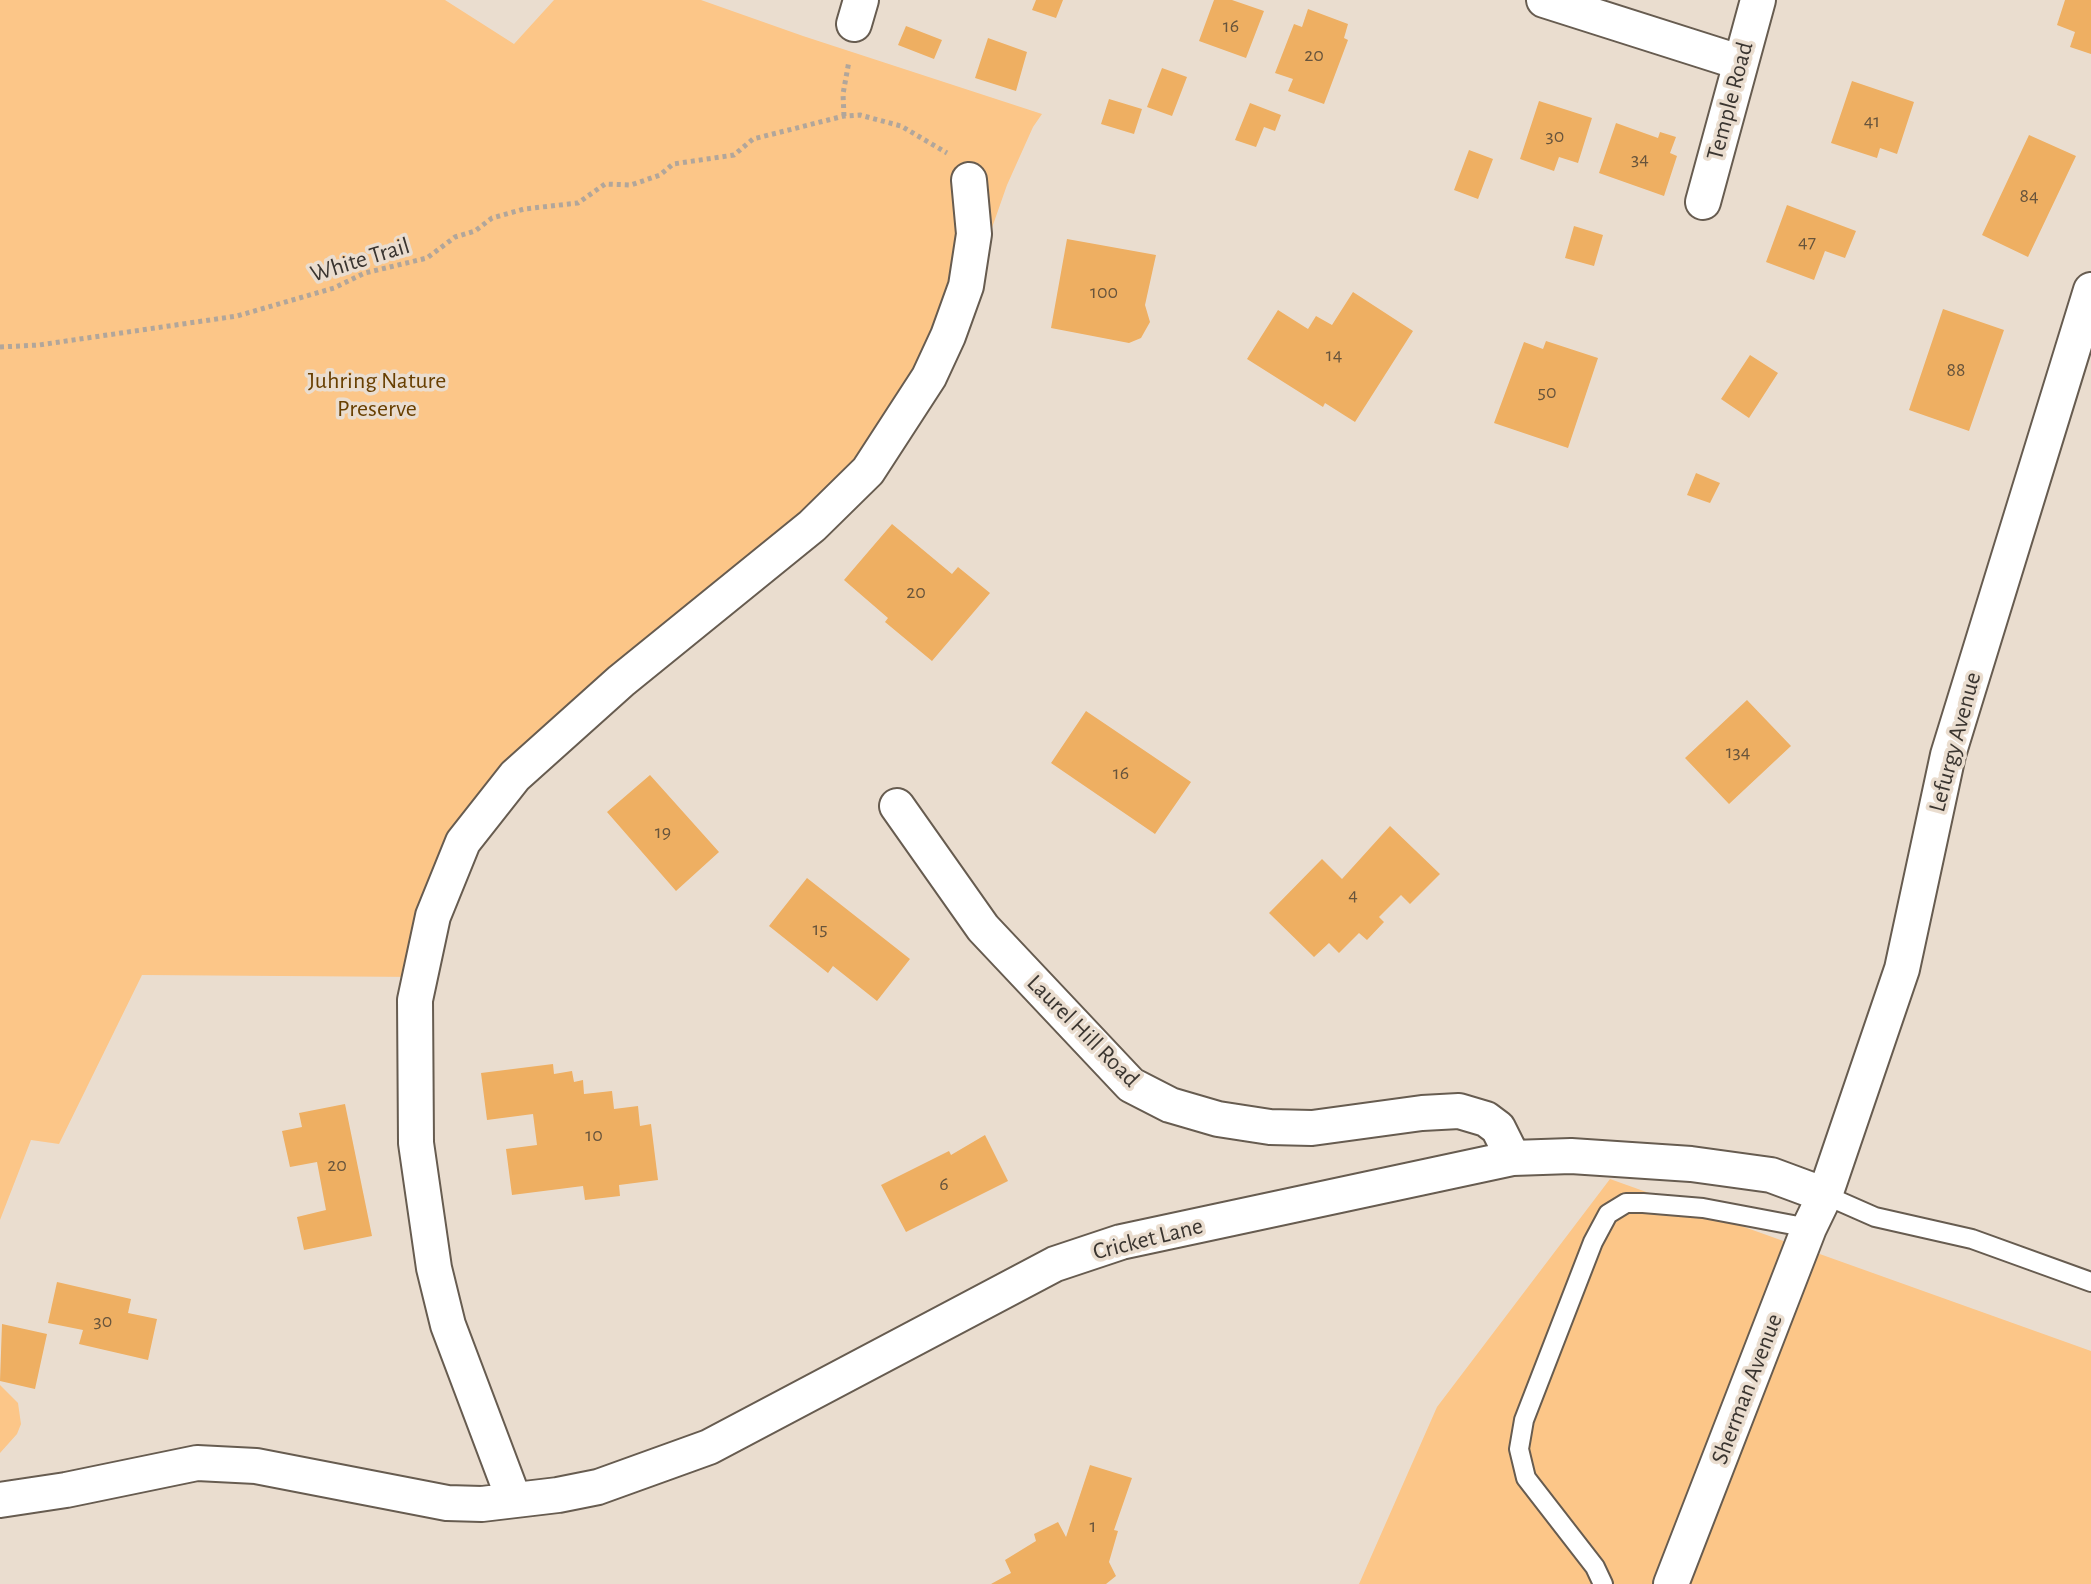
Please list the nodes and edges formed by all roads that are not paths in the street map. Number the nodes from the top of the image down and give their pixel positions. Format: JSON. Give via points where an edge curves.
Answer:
{"nodes":[{"id":1,"x":1544,"y":0,"type":"edge"},
{"id":2,"x":1758,"y":0,"type":"edge"},
{"id":3,"x":1739,"y":62,"type":"junction"},
{"id":4,"x":969,"y":180,"type":"road end"},
{"id":5,"x":1703,"y":202,"type":"dead end"},
{"id":6,"x":2091,"y":290,"type":"edge"},
{"id":7,"x":897,"y":806,"type":"dead end"},
{"id":8,"x":1513,"y":1158,"type":"junction"},
{"id":9,"x":1825,"y":1195,"type":"junction"},
{"id":10,"x":1809,"y":1228,"type":"junction"},
{"id":11,"x":2091,"y":1282,"type":"edge"},
{"id":12,"x":0,"y":1500,"type":"edge"},
{"id":13,"x":514,"y":1500,"type":"junction"},
{"id":14,"x":1603,"y":1584,"type":"edge"},
{"id":15,"x":1671,"y":1584,"type":"edge"}],
"edges":[{"from":1,"to":3,"type":"street"},
{"from":2,"to":3,"type":"street","name":"Temple Road"},
{"from":3,"to":5,"type":"street","name":"Temple Road"},
{"from":4,"to":13,"type":"street","via":[[974,234],[966,286],[929,377],[868,471],[812,526],[621,681],[515,776],[463,842],[433,916],[415,1000],[416,1143],[448,1325]]},
{"from":6,"to":9,"type":"street","name":"Lefurgy Avenue","via":[[1948,755],[1902,969]]},
{"from":7,"to":8,"type":"street","name":"Laurel Hill Road","via":[[983,928],[1131,1085],[1170,1105],[1270,1127],[1312,1128],[1459,1111],[1498,1128]]},
{"from":8,"to":9,"type":"street","name":"Cricket Lane","via":[[1691,1164],[1771,1175]]},
{"from":8,"to":13,"type":"street","name":"Cricket Lane","via":[[1121,1242],[1055,1264],[709,1447],[598,1487]]},
{"from":9,"to":10,"type":"street","name":"Sherman Avenue"},
{"from":9,"to":11,"type":"lane","via":[[1875,1217],[1972,1239]]},
{"from":10,"to":14,"type":"lane","via":[[1643,1203],[1626,1203],[1608,1214],[1530,1405],[1519,1449],[1526,1478]]},
{"from":10,"to":15,"type":"street","name":"Sherman Avenue"},
{"from":12,"to":13,"type":"street","name":"Cricket Lane","via":[[197,1463],[256,1466],[447,1503]]}]}
